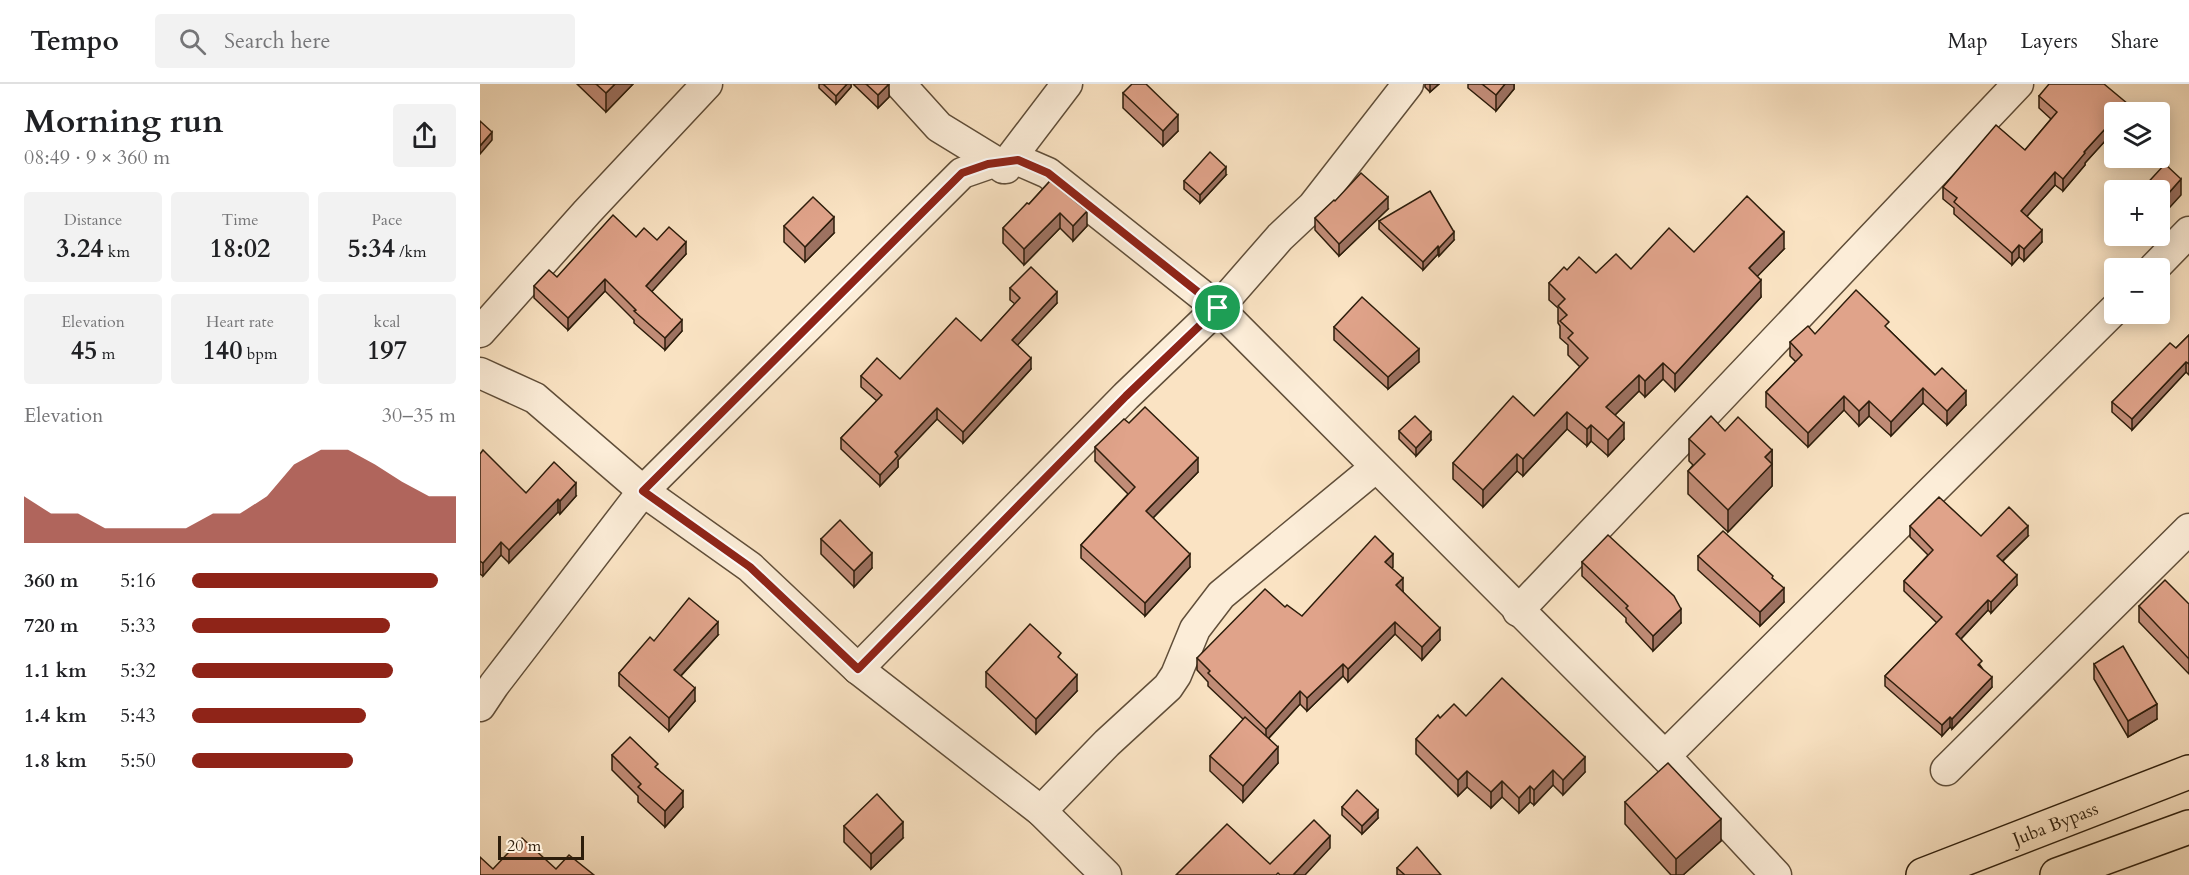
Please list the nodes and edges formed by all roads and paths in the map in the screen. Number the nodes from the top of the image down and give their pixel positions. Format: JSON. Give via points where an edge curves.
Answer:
{"nodes":[{"id":1,"x":707,"y":84,"type":"edge"},
{"id":2,"x":900,"y":84,"type":"edge"},
{"id":3,"x":1067,"y":84,"type":"edge"},
{"id":4,"x":1408,"y":84,"type":"edge"},
{"id":5,"x":2018,"y":84,"type":"edge"},
{"id":6,"x":1003,"y":168,"type":"junction"},
{"id":7,"x":1048,"y":173,"type":"junction"},
{"id":8,"x":2189,"y":232,"type":"edge"},
{"id":9,"x":2164,"y":258,"type":"edge"},
{"id":10,"x":1218,"y":308,"type":"junction"},
{"id":11,"x":2104,"y":320,"type":"edge"},
{"id":12,"x":480,"y":333,"type":"edge"},
{"id":13,"x":480,"y":373,"type":"edge"},
{"id":14,"x":1376,"y":467,"type":"junction"},
{"id":15,"x":643,"y":491,"type":"junction"},
{"id":16,"x":2189,"y":529,"type":"edge"},
{"id":17,"x":1518,"y":611,"type":"junction"},
{"id":18,"x":858,"y":669,"type":"junction"},
{"id":19,"x":480,"y":706,"type":"edge"},
{"id":20,"x":1665,"y":756,"type":"junction"},
{"id":21,"x":1946,"y":770,"type":"dead end"},
{"id":22,"x":2189,"y":772,"type":"edge"},
{"id":23,"x":1041,"y":811,"type":"junction"},
{"id":24,"x":2189,"y":827,"type":"edge"},
{"id":25,"x":1106,"y":875,"type":"edge"},
{"id":26,"x":1776,"y":875,"type":"edge"},
{"id":27,"x":1923,"y":875,"type":"edge"},
{"id":28,"x":2057,"y":875,"type":"edge"}],
"edges":[{"from":1,"to":12,"type":"street"},
{"from":2,"to":6,"type":"street","via":[[939,127]]},
{"from":3,"to":6,"type":"street"},
{"from":4,"to":10,"type":"street","via":[[1313,206],[1280,237]]},
{"from":5,"to":17,"type":"street"},
{"from":6,"to":7,"type":"street"},
{"from":7,"to":10,"type":"street"},
{"from":7,"to":15,"type":"street","via":[[1018,160],[962,173]]},
{"from":8,"to":9,"type":"street"},
{"from":10,"to":14,"type":"street"},
{"from":10,"to":18,"type":"street","via":[[1126,396]]},
{"from":11,"to":20,"type":"street"},
{"from":13,"to":15,"type":"street","via":[[535,398]]},
{"from":14,"to":17,"type":"street"},
{"from":14,"to":23,"type":"street","via":[[1221,596],[1195,629],[1168,687],[1107,742]]},
{"from":15,"to":18,"type":"street","via":[[750,567]]},
{"from":15,"to":19,"type":"street"},
{"from":16,"to":21,"type":"street"},
{"from":17,"to":20,"type":"street"},
{"from":18,"to":23,"type":"street"},
{"from":20,"to":26,"type":"street"},
{"from":22,"to":27,"type":"main road","name":"Juba Bypass"},
{"from":23,"to":25,"type":"street"},
{"from":24,"to":28,"type":"main road"}]}
